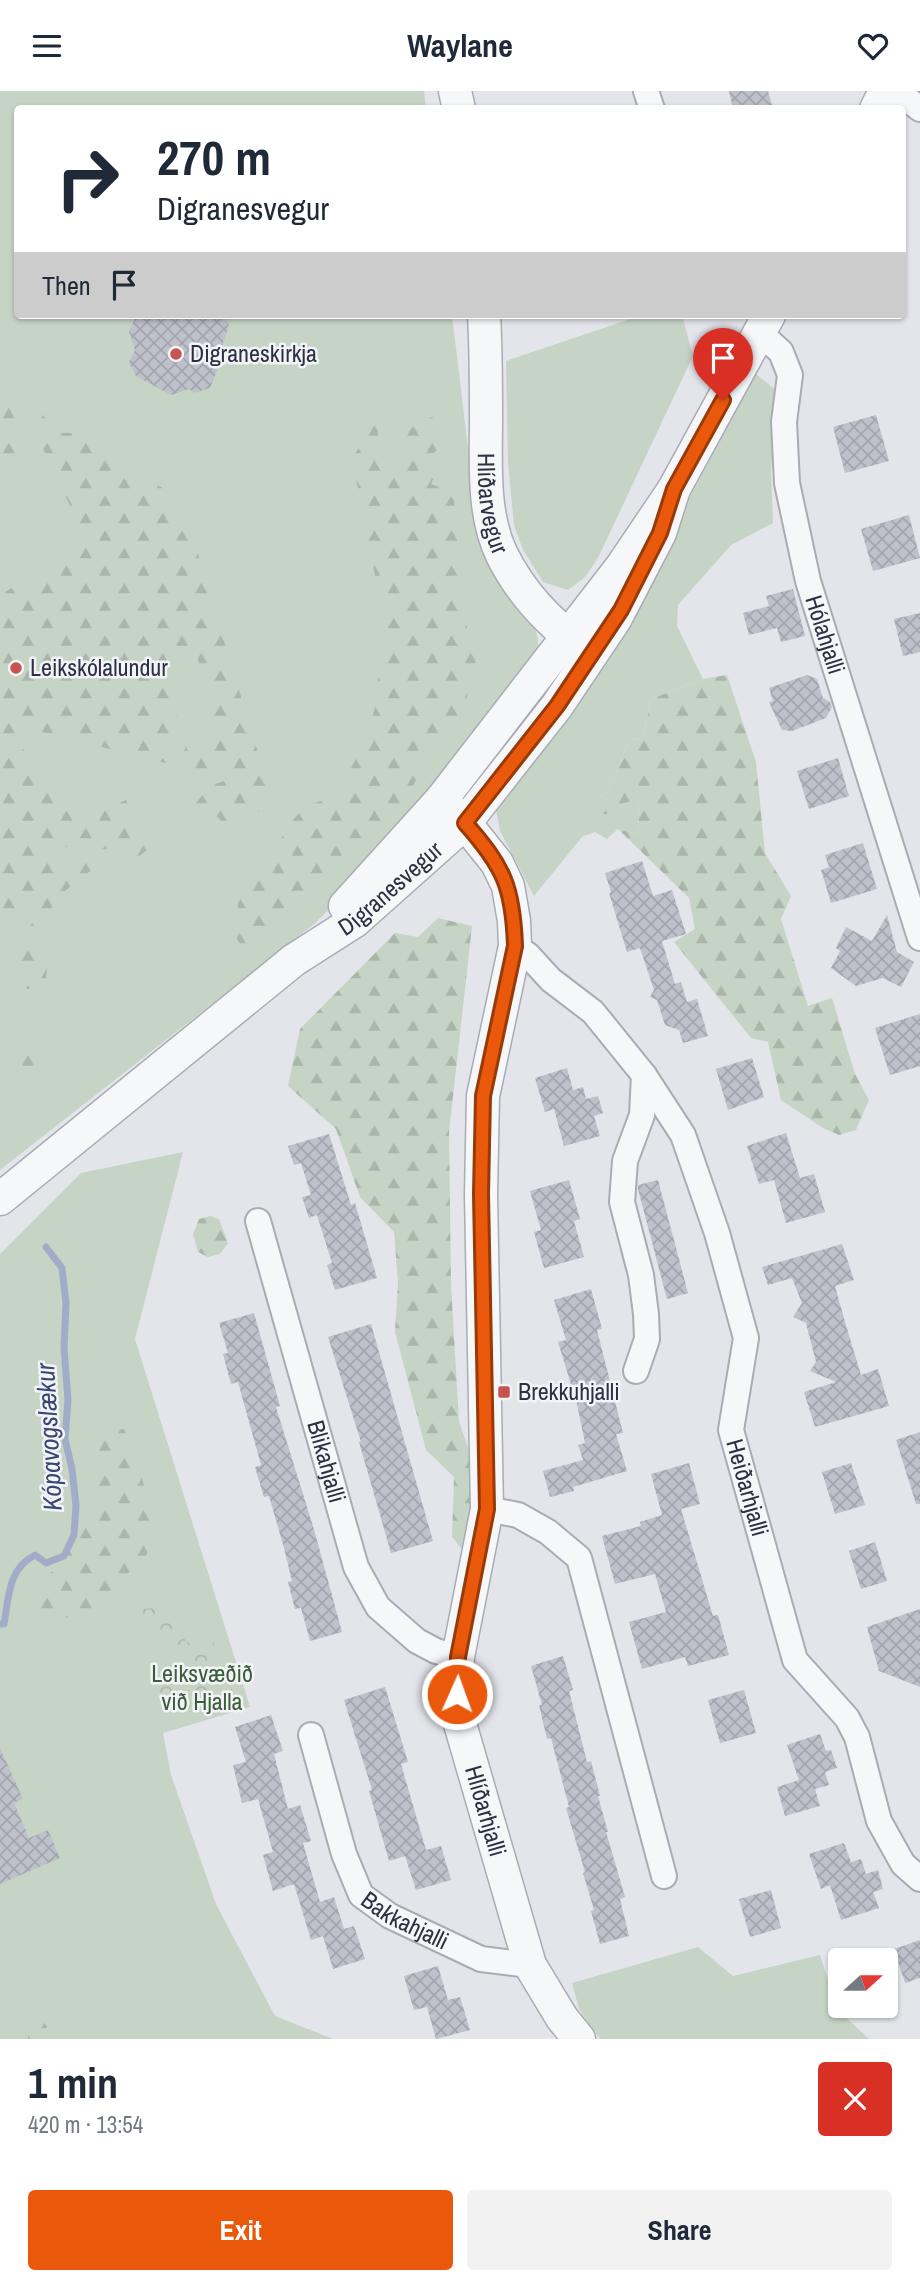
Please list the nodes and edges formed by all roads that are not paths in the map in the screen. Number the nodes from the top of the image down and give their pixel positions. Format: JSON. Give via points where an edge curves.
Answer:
{"nodes":[{"id":1,"x":897,"y":91,"type":"edge"},
{"id":2,"x":920,"y":109,"type":"edge"},
{"id":3,"x":484,"y":319,"type":"edge"},
{"id":4,"x":764,"y":324,"type":"edge"},
{"id":5,"x":674,"y":489,"type":"junction"},
{"id":6,"x":567,"y":635,"type":"junction"},
{"id":7,"x":593,"y":653,"type":"junction"},
{"id":8,"x":440,"y":800,"type":"junction"},
{"id":9,"x":465,"y":823,"type":"junction"},
{"id":10,"x":920,"y":938,"type":"edge"},
{"id":11,"x":515,"y":946,"type":"junction"},
{"id":12,"x":294,"y":960,"type":"junction"},
{"id":13,"x":645,"y":1076,"type":"junction"},
{"id":14,"x":0,"y":1199,"type":"edge"},
{"id":15,"x":258,"y":1221,"type":"dead end"},
{"id":16,"x":636,"y":1371,"type":"dead end"},
{"id":17,"x":487,"y":1509,"type":"junction"},
{"id":18,"x":458,"y":1657,"type":"junction"},
{"id":19,"x":311,"y":1735,"type":"dead end"},
{"id":20,"x":664,"y":1876,"type":"dead end"},
{"id":21,"x":920,"y":1879,"type":"edge"},
{"id":22,"x":530,"y":1965,"type":"junction"},
{"id":23,"x":579,"y":2039,"type":"edge"}],
"edges":[{"from":1,"to":2,"type":"street"},
{"from":3,"to":6,"type":"street","name":"Hlíðarvegur","via":[[489,513],[501,553],[521,587]]},
{"from":4,"to":5,"type":"street","name":"Digranesvegur"},
{"from":4,"to":10,"type":"street","name":"Hólahjalli","via":[[790,375],[784,422],[787,483],[808,581]]},
{"from":5,"to":6,"type":"street","name":"Digranesvegur","via":[[622,566]]},
{"from":5,"to":7,"type":"street","name":"Digranesvegur","via":[[660,533]]},
{"from":6,"to":7,"type":"street","name":"Hlíðarvegur"},
{"from":6,"to":8,"type":"street","name":"Digranesvegur"},
{"from":7,"to":9,"type":"street","name":"Digranesvegur"},
{"from":8,"to":9,"type":"street","name":"Hlíðarhjalli"},
{"from":8,"to":12,"type":"street","name":"Digranesvegur"},
{"from":9,"to":11,"type":"street","name":"Hlíðarhjalli","via":[[493,857],[508,886]]},
{"from":9,"to":12,"type":"street","name":"Digranesvegur","via":[[355,921]]},
{"from":11,"to":13,"type":"street","name":"Heiðarhjalli","via":[[593,1012]]},
{"from":11,"to":17,"type":"street","name":"Hlíðarhjalli","via":[[483,1096]]},
{"from":12,"to":14,"type":"street","name":"Digranesvegur"},
{"from":13,"to":16,"type":"street","via":[[642,1115],[625,1161],[622,1202],[646,1314],[647,1339]]},
{"from":13,"to":21,"type":"street","name":"Heiðarhjalli","via":[[683,1135],[746,1338],[731,1430],[795,1660],[847,1718],[857,1737],[879,1822],[903,1864]]},
{"from":15,"to":18,"type":"street","name":"Blikahjalli","via":[[356,1567],[378,1607],[416,1641]]},
{"from":17,"to":18,"type":"street","name":"Hlíðarhjalli"},
{"from":17,"to":20,"type":"street","via":[[518,1515],[579,1558]]},
{"from":18,"to":22,"type":"street","name":"Hlíðarhjalli","via":[[456,1710]]},
{"from":19,"to":22,"type":"street","name":"Bakkahjalli","via":[[360,1895],[390,1916],[481,1959]]},
{"from":22,"to":23,"type":"street","name":"Hlíðarhjalli"}]}
